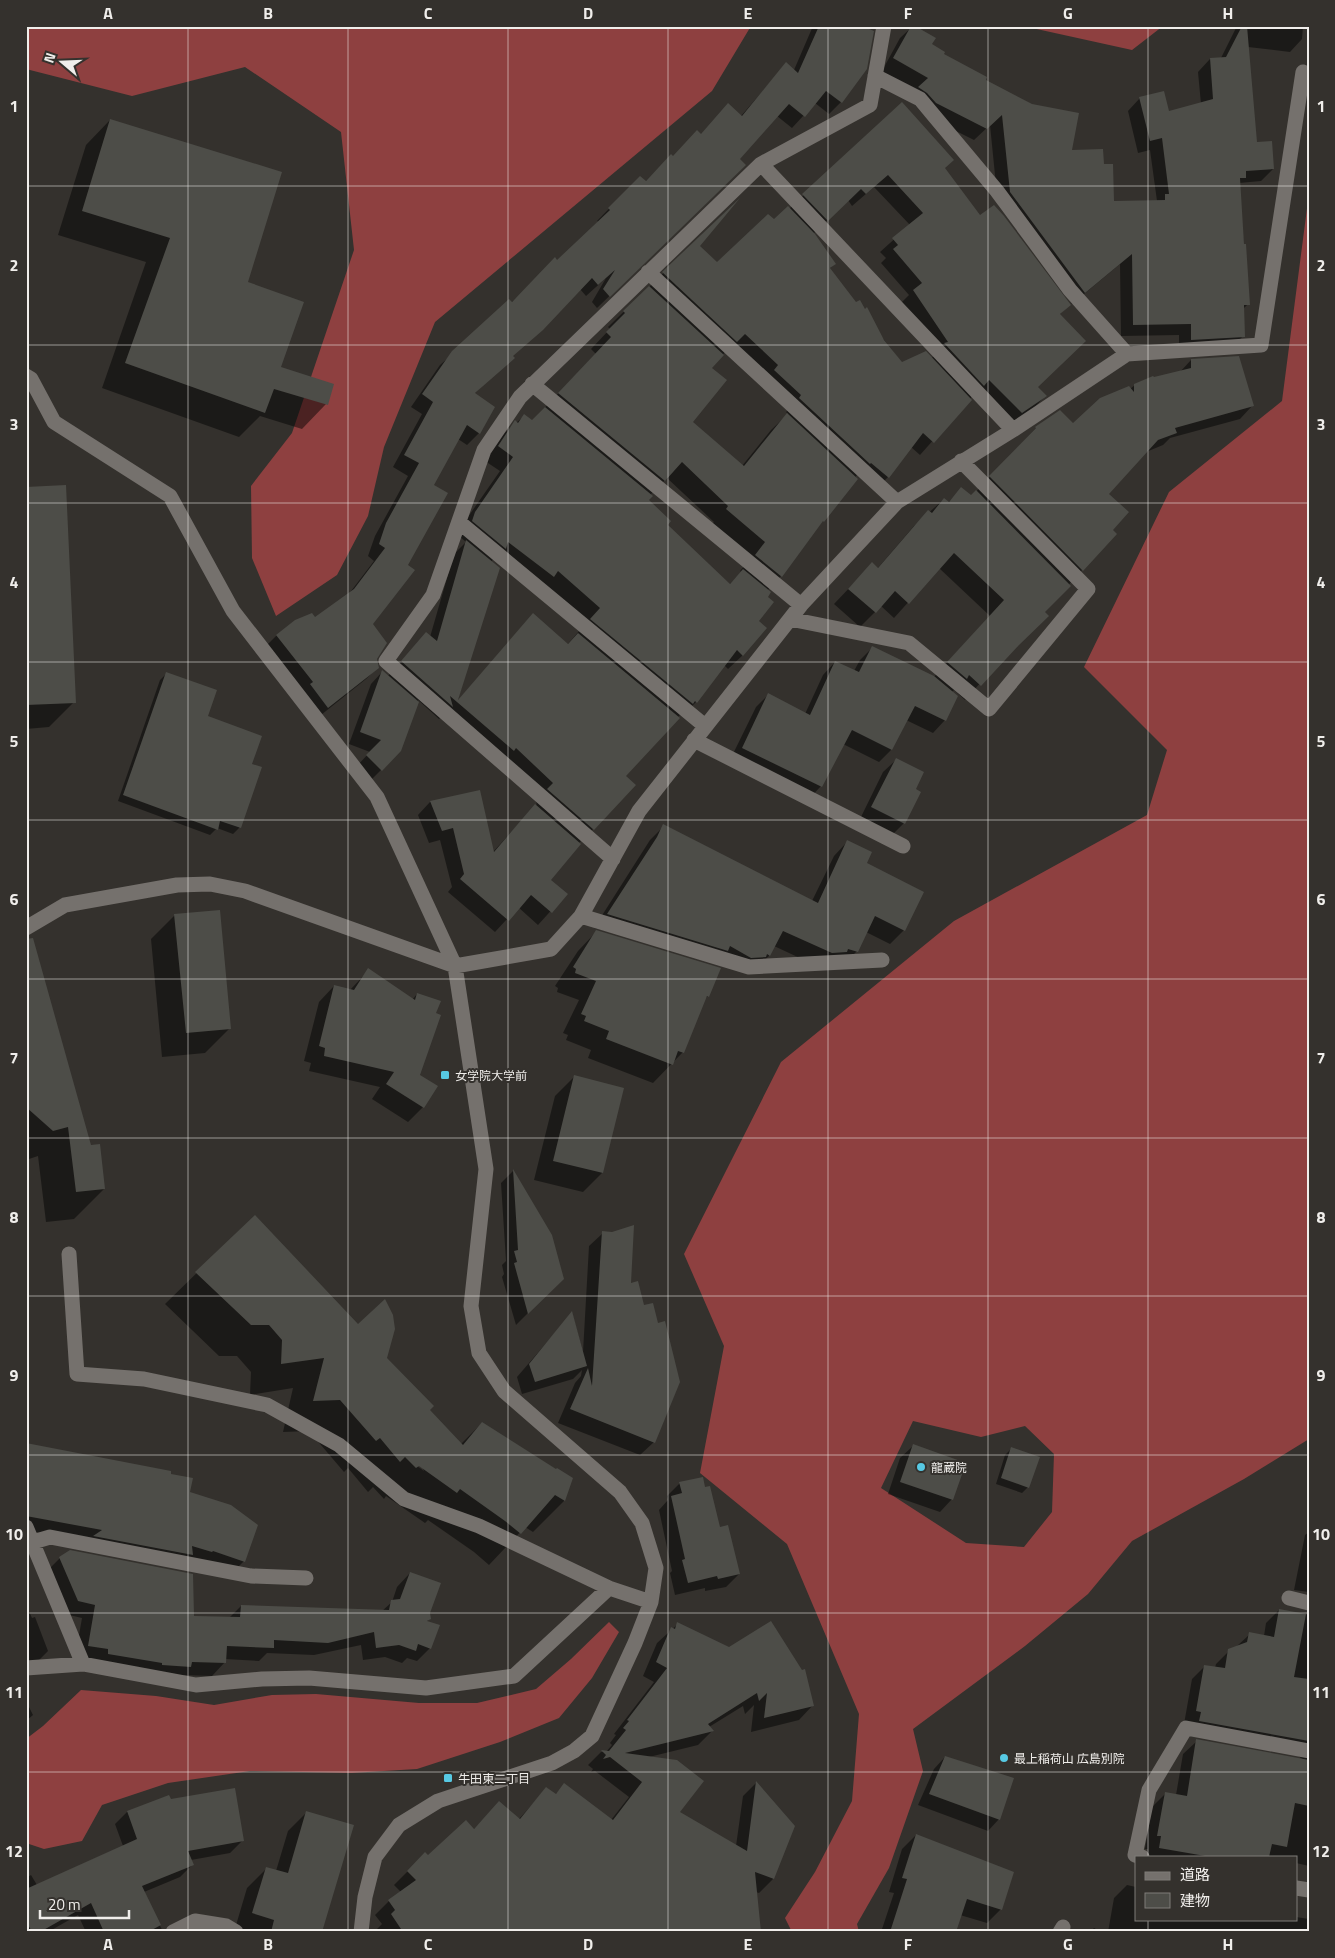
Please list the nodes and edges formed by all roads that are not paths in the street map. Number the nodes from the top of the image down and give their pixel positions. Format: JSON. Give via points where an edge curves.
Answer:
{"nodes":[{"id":1,"x":884,"y":26,"type":"edge"},
{"id":2,"x":1302,"y":72,"type":"dead end"},
{"id":3,"x":875,"y":76,"type":"junction"},
{"id":4,"x":761,"y":164,"type":"junction"},
{"id":5,"x":648,"y":272,"type":"junction"},
{"id":6,"x":1127,"y":354,"type":"junction"},
{"id":7,"x":26,"y":376,"type":"edge"},
{"id":8,"x":532,"y":384,"type":"junction"},
{"id":9,"x":1012,"y":430,"type":"junction"},
{"id":10,"x":961,"y":461,"type":"junction"},
{"id":11,"x":896,"y":502,"type":"junction"},
{"id":12,"x":459,"y":522,"type":"junction"},
{"id":13,"x":801,"y":605,"type":"junction"},
{"id":14,"x":790,"y":619,"type":"junction"},
{"id":15,"x":705,"y":726,"type":"junction"},
{"id":16,"x":694,"y":740,"type":"junction"},
{"id":17,"x":903,"y":846,"type":"dead end"},
{"id":18,"x":613,"y":859,"type":"junction"},
{"id":19,"x":581,"y":916,"type":"junction"},
{"id":20,"x":26,"y":928,"type":"edge"},
{"id":21,"x":882,"y":960,"type":"dead end"},
{"id":22,"x":455,"y":966,"type":"junction"},
{"id":23,"x":69,"y":1254,"type":"dead end"},
{"id":24,"x":26,"y":1527,"type":"edge"},
{"id":25,"x":33,"y":1542,"type":"junction"},
{"id":26,"x":306,"y":1578,"type":"dead end"},
{"id":27,"x":610,"y":1588,"type":"junction"},
{"id":28,"x":1288,"y":1598,"type":"dead end"},
{"id":29,"x":651,"y":1602,"type":"junction"},
{"id":30,"x":1309,"y":1603,"type":"edge"},
{"id":31,"x":83,"y":1664,"type":"junction"},
{"id":32,"x":26,"y":1668,"type":"edge"},
{"id":33,"x":1309,"y":1751,"type":"edge"},
{"id":34,"x":1138,"y":1856,"type":"edge"},
{"id":35,"x":173,"y":1932,"type":"edge"},
{"id":36,"x":236,"y":1932,"type":"edge"},
{"id":37,"x":362,"y":1932,"type":"edge"}],
"edges":[{"from":1,"to":3,"type":"street"},
{"from":2,"to":6,"type":"street","via":[[1261,345]]},
{"from":3,"to":4,"type":"street","via":[[870,105]]},
{"from":3,"to":6,"type":"street","via":[[920,99],[997,192],[1070,290]]},
{"from":4,"to":5,"type":"street"},
{"from":4,"to":9,"type":"street"},
{"from":5,"to":8,"type":"street"},
{"from":5,"to":11,"type":"street"},
{"from":6,"to":9,"type":"street"},
{"from":7,"to":22,"type":"street","via":[[32,379],[54,422],[170,496],[233,611],[377,797]]},
{"from":8,"to":12,"type":"street","via":[[484,450]]},
{"from":8,"to":13,"type":"street"},
{"from":9,"to":10,"type":"street"},
{"from":10,"to":11,"type":"street"},
{"from":10,"to":14,"type":"street","via":[[1088,589],[989,709],[909,643]]},
{"from":11,"to":13,"type":"street"},
{"from":12,"to":15,"type":"street"},
{"from":12,"to":18,"type":"street","via":[[433,595],[386,661]]},
{"from":13,"to":14,"type":"street"},
{"from":14,"to":15,"type":"street"},
{"from":15,"to":16,"type":"street"},
{"from":16,"to":17,"type":"street"},
{"from":16,"to":18,"type":"street","via":[[638,811]]},
{"from":18,"to":19,"type":"street"},
{"from":19,"to":21,"type":"street","via":[[749,967]]},
{"from":19,"to":22,"type":"street","via":[[551,949]]},
{"from":20,"to":22,"type":"street","via":[[64,906],[177,884],[210,884],[245,891]]},
{"from":22,"to":29,"type":"street","via":[[486,1169],[471,1306],[479,1353],[504,1391],[620,1492],[642,1523],[656,1568]]},
{"from":23,"to":27,"type":"street","via":[[77,1374],[144,1380],[267,1405],[339,1445],[404,1499],[479,1526]]},
{"from":24,"to":25,"type":"street"},
{"from":25,"to":26,"type":"street","via":[[50,1537],[250,1576]]},
{"from":25,"to":31,"type":"street"},
{"from":27,"to":29,"type":"street"},
{"from":27,"to":31,"type":"street","via":[[514,1676],[426,1688],[309,1678],[196,1685]]},
{"from":28,"to":30,"type":"street"},
{"from":29,"to":37,"type":"street","via":[[592,1736],[552,1763],[438,1801],[399,1825],[375,1857],[365,1896]]},
{"from":31,"to":32,"type":"street"},
{"from":33,"to":34,"type":"street","via":[[1186,1728],[1149,1790],[1135,1855]]},
{"from":35,"to":36,"type":"street","via":[[195,1921],[226,1926]]}]}
